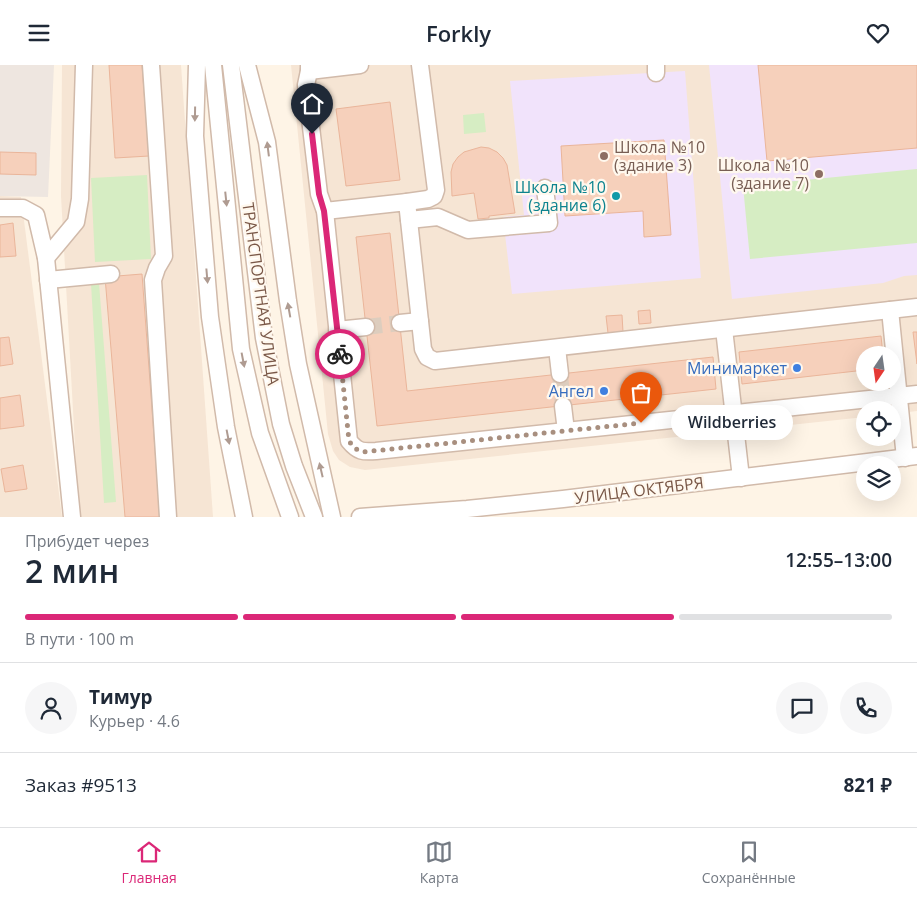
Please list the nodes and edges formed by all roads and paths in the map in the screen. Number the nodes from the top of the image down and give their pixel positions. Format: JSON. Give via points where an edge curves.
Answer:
{"nodes":[{"id":1,"x":84,"y":65,"type":"edge"},
{"id":2,"x":151,"y":65,"type":"edge"},
{"id":3,"x":197,"y":65,"type":"edge"},
{"id":4,"x":213,"y":65,"type":"edge"},
{"id":5,"x":231,"y":65,"type":"edge"},
{"id":6,"x":247,"y":65,"type":"edge"},
{"id":7,"x":360,"y":65,"type":"edge"},
{"id":8,"x":420,"y":65,"type":"edge"},
{"id":9,"x":309,"y":68,"type":"edge"},
{"id":10,"x":545,"y":189,"type":"dead end"},
{"id":11,"x":407,"y":202,"type":"junction"},
{"id":12,"x":0,"y":208,"type":"edge"},
{"id":13,"x":324,"y":211,"type":"junction"},
{"id":14,"x":409,"y":220,"type":"junction"},
{"id":15,"x":46,"y":258,"type":"junction"},
{"id":16,"x":111,"y":274,"type":"dead end"},
{"id":17,"x":48,"y":280,"type":"junction"},
{"id":18,"x":917,"y":307,"type":"edge"},
{"id":19,"x":890,"y":310,"type":"junction"},
{"id":20,"x":420,"y":321,"type":"junction"},
{"id":21,"x":400,"y":323,"type":"tunnel mouth"},
{"id":22,"x":366,"y":327,"type":"tunnel mouth"},
{"id":23,"x":724,"y":329,"type":"junction"},
{"id":24,"x":338,"y":330,"type":"junction"},
{"id":25,"x":557,"y":347,"type":"junction"},
{"id":26,"x":560,"y":374,"type":"tunnel mouth"},
{"id":27,"x":917,"y":394,"type":"edge"},
{"id":28,"x":899,"y":396,"type":"junction"},
{"id":29,"x":563,"y":406,"type":"tunnel mouth"},
{"id":30,"x":734,"y":413,"type":"junction"},
{"id":31,"x":566,"y":431,"type":"junction"},
{"id":32,"x":911,"y":457,"type":"edge"},
{"id":33,"x":742,"y":478,"type":"junction"},
{"id":34,"x":72,"y":517,"type":"edge"},
{"id":35,"x":168,"y":517,"type":"edge"},
{"id":36,"x":244,"y":517,"type":"edge"},
{"id":37,"x":290,"y":517,"type":"edge"},
{"id":38,"x":314,"y":517,"type":"edge"},
{"id":39,"x":332,"y":517,"type":"edge"},
{"id":40,"x":360,"y":517,"type":"edge"}],
"edges":[{"from":1,"to":15,"type":"street","via":[[80,199],[76,222]]},
{"from":2,"to":35,"type":"street","via":[[164,256],[153,280]]},
{"from":3,"to":36,"type":"street","one_way":true,"via":[[195,135],[210,317],[226,427]]},
{"from":4,"to":37,"type":"street","name":"ТРАНСПОРТНАЯ УЛИЦА","one_way":true,"via":[[241,349],[260,433]]},
{"from":5,"to":38,"type":"street","name":"ТРАНСПОРТНАЯ УЛИЦА","via":[[272,385],[294,466]]},
{"from":39,"to":6,"type":"street","one_way":true,"via":[[298,364],[267,142]]},
{"from":7,"to":9,"type":"street"},
{"from":8,"to":11,"type":"street","via":[[436,190],[428,199]]},
{"from":9,"to":13,"type":"street","via":[[307,95]]},
{"from":10,"to":14,"type":"street","via":[[549,223],[468,230],[438,217]]},
{"from":11,"to":13,"type":"street"},
{"from":11,"to":14,"type":"street"},
{"from":12,"to":15,"type":"street","via":[[23,208],[36,215]]},
{"from":13,"to":24,"type":"street"},
{"from":14,"to":20,"type":"street"},
{"from":15,"to":17,"type":"street"},
{"from":16,"to":17,"type":"street"},
{"from":17,"to":34,"type":"street","via":[[46,327],[57,427]]},
{"from":18,"to":19,"type":"street"},
{"from":19,"to":23,"type":"street"},
{"from":19,"to":28,"type":"street"},
{"from":20,"to":21,"type":"street"},
{"from":20,"to":25,"type":"street","via":[[423,349],[427,357],[435,361]]},
{"from":22,"to":24,"type":"street"},
{"from":23,"to":25,"type":"street"},
{"from":23,"to":30,"type":"street"},
{"from":24,"to":31,"type":"street","via":[[349,441],[363,452]]},
{"from":25,"to":26,"type":"street"},
{"from":27,"to":28,"type":"street"},
{"from":28,"to":30,"type":"street"},
{"from":28,"to":32,"type":"street"},
{"from":29,"to":31,"type":"street"},
{"from":30,"to":31,"type":"street"},
{"from":30,"to":33,"type":"street"},
{"from":32,"to":33,"type":"street","name":"УЛИЦА ОКТЯБРЯ"},
{"from":33,"to":40,"type":"street","name":"УЛИЦА ОКТЯБРЯ","via":[[467,509]]}]}
